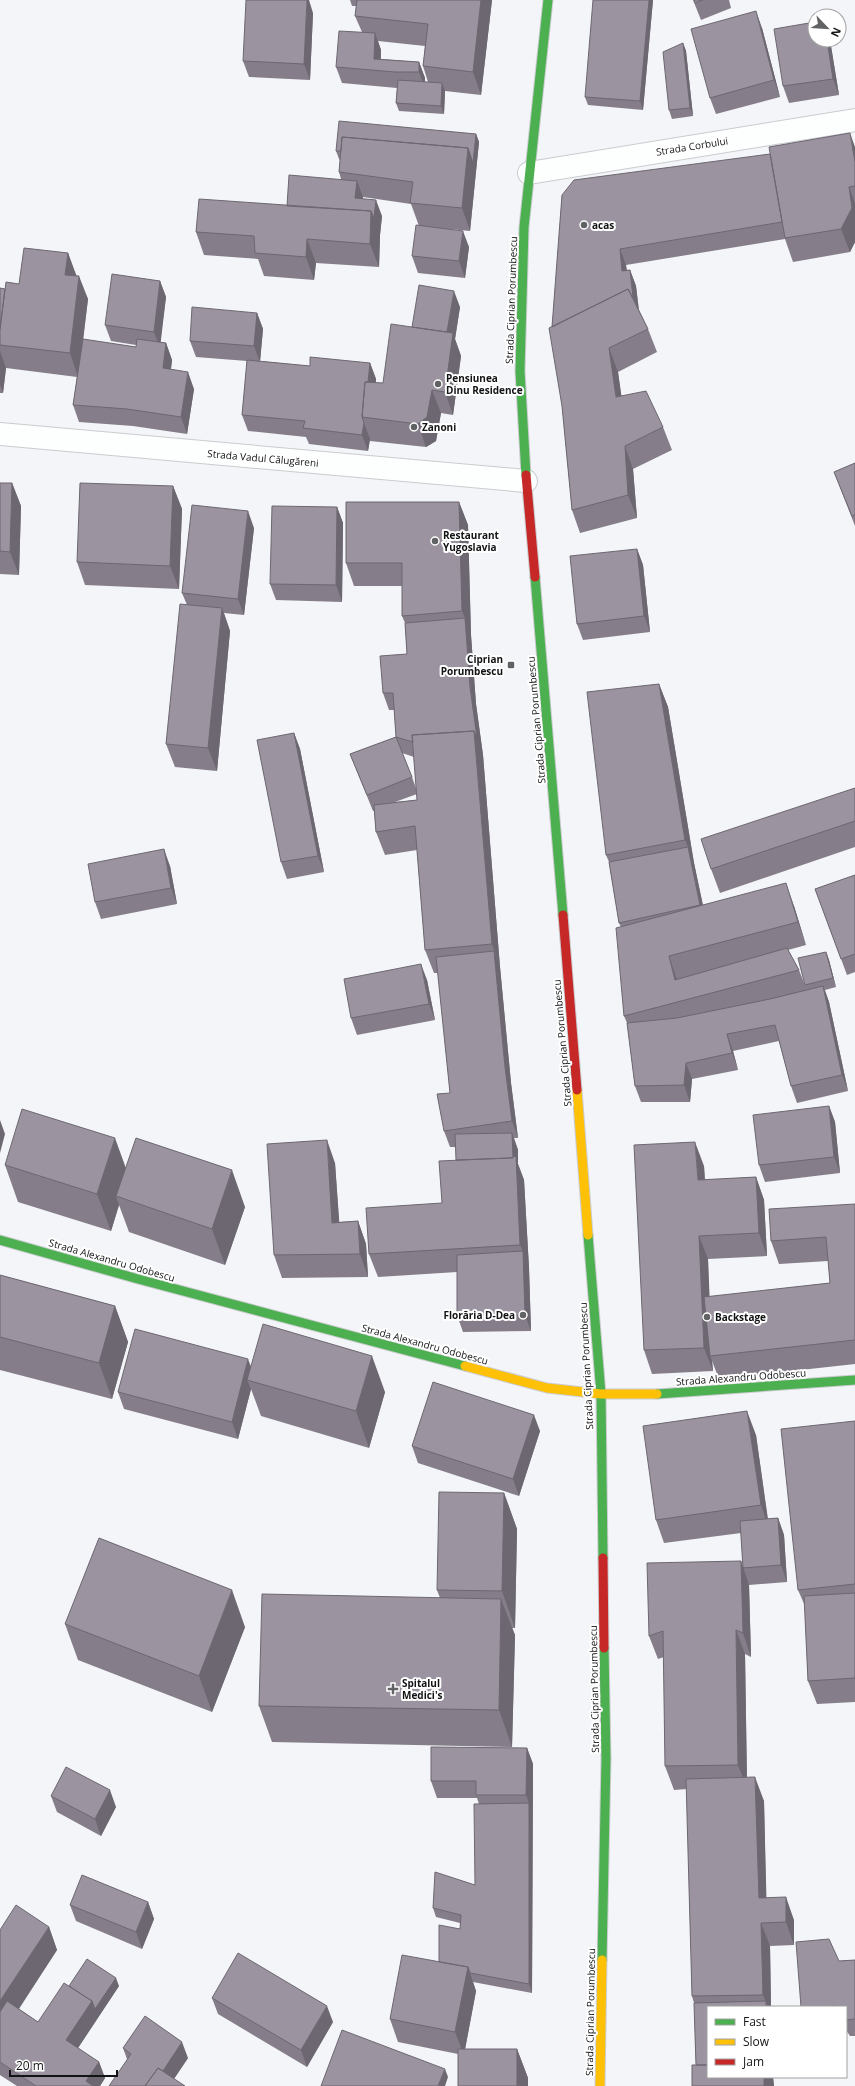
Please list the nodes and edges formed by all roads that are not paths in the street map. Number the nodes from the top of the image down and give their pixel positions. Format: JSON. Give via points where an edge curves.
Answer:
{"nodes":[{"id":1,"x":548,"y":0,"type":"edge"},
{"id":2,"x":855,"y":120,"type":"edge"},
{"id":3,"x":529,"y":173,"type":"junction"},
{"id":4,"x":0,"y":434,"type":"edge"},
{"id":5,"x":526,"y":481,"type":"junction"},
{"id":6,"x":0,"y":1240,"type":"edge"},
{"id":7,"x":855,"y":1380,"type":"edge"},
{"id":8,"x":601,"y":1394,"type":"junction"},
{"id":9,"x":600,"y":2086,"type":"edge"}],
"edges":[{"from":1,"to":3,"type":"street","name":"Strada Ciprian Porumbescu"},
{"from":2,"to":3,"type":"street","name":"Strada Corbului"},
{"from":3,"to":5,"type":"street","name":"Strada Ciprian Porumbescu","via":[[524,227],[520,371]]},
{"from":4,"to":5,"type":"street","name":"Strada Vadul Călugăreni"},
{"from":5,"to":8,"type":"street","name":"Strada Ciprian Porumbescu"},
{"from":6,"to":8,"type":"street","name":"Strada Alexandru Odobescu","via":[[547,1388]]},
{"from":7,"to":8,"type":"street","name":"Strada Alexandru Odobescu","via":[[638,1395]]},
{"from":8,"to":9,"type":"street","name":"Strada Ciprian Porumbescu","via":[[606,1759]]}]}
